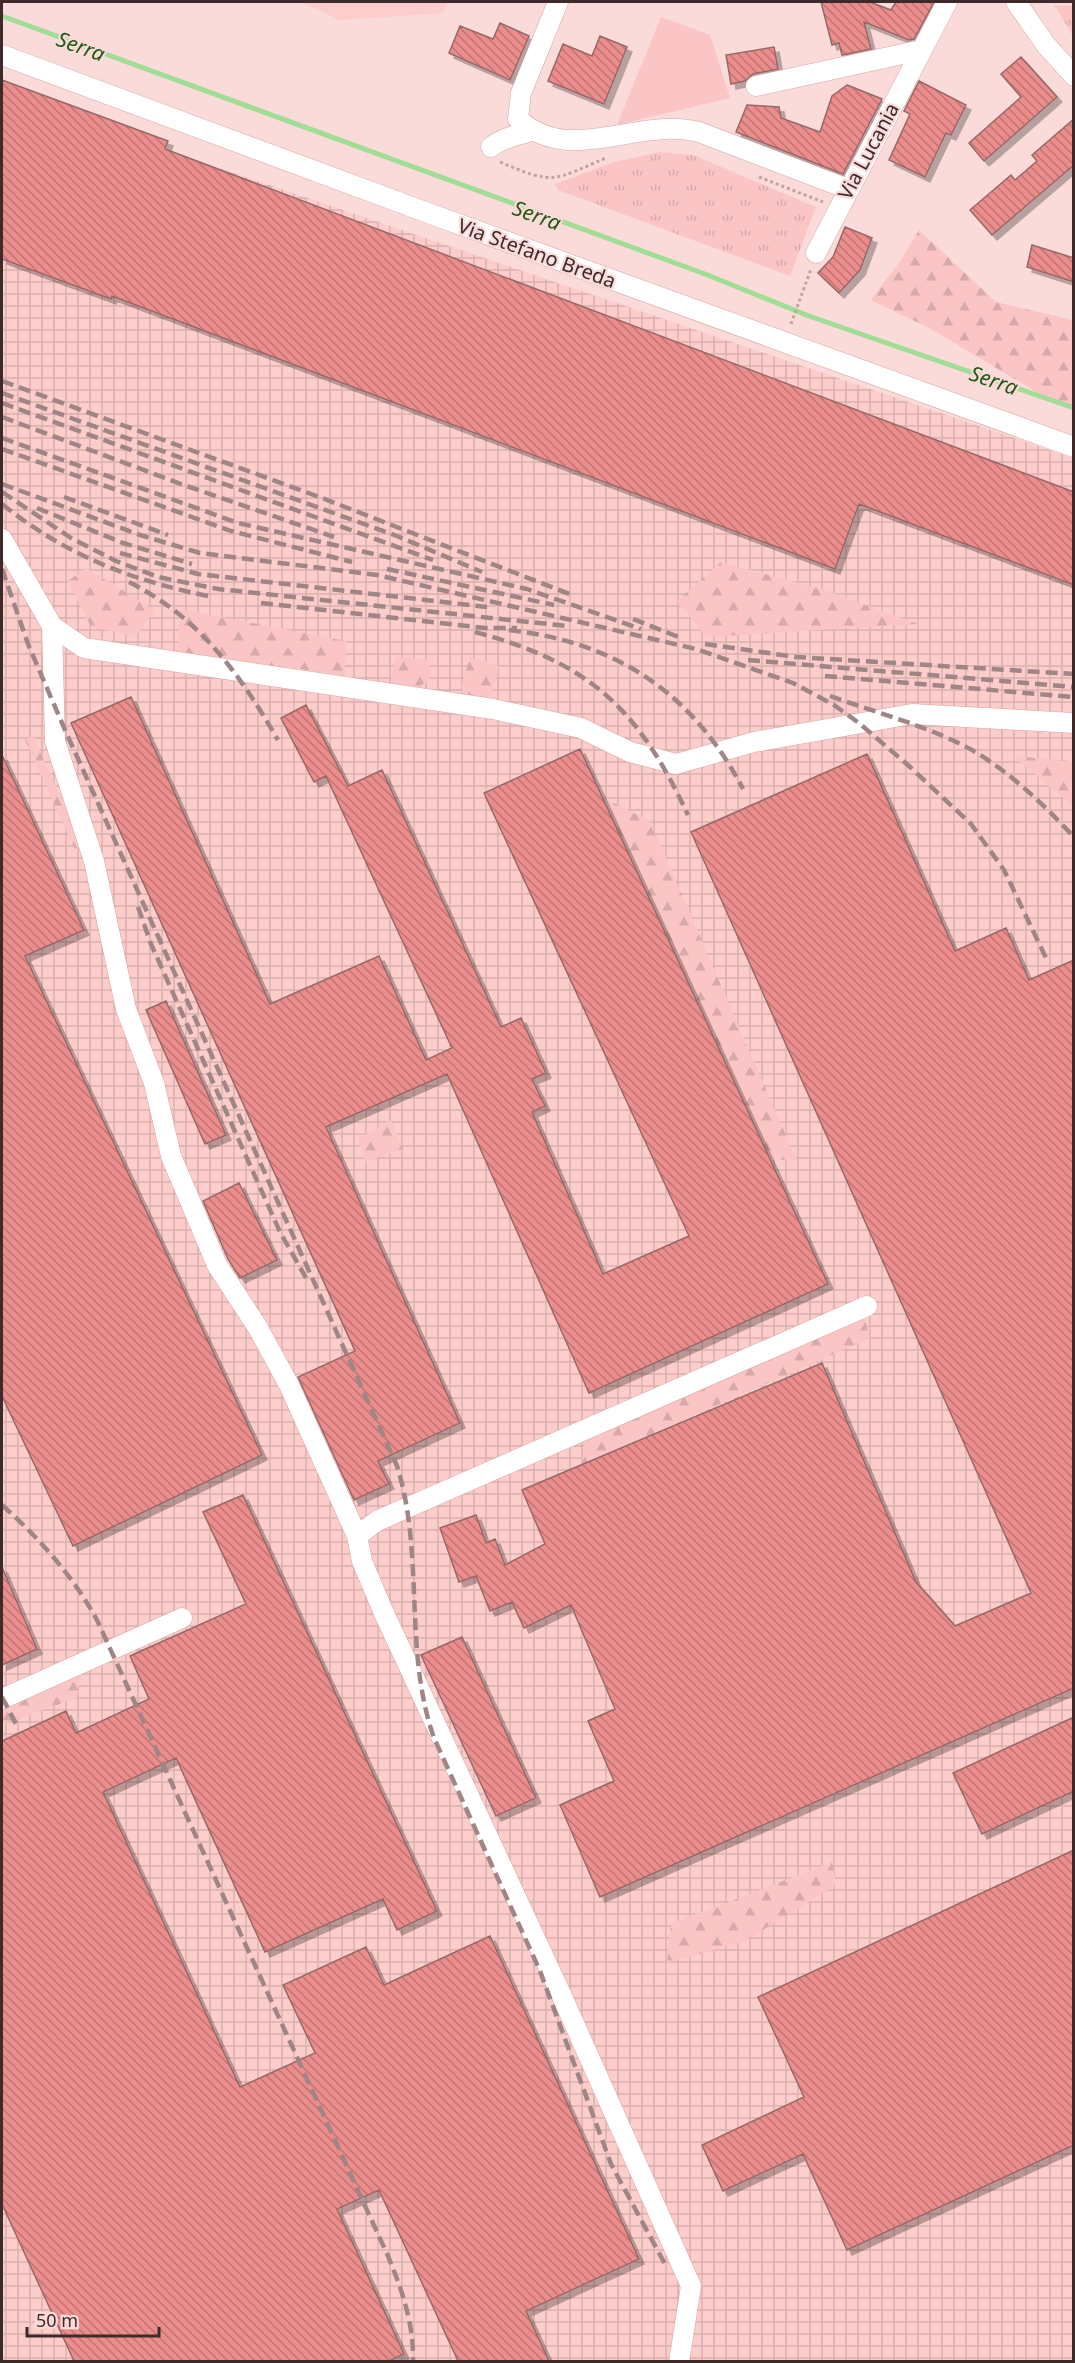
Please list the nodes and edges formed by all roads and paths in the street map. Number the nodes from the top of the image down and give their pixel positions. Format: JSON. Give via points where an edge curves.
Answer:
{"nodes":[{"id":1,"x":558,"y":2,"type":"edge"},
{"id":2,"x":947,"y":2,"type":"edge"},
{"id":3,"x":1016,"y":2,"type":"edge"},
{"id":4,"x":921,"y":50,"type":"junction"},
{"id":5,"x":2,"y":55,"type":"edge"},
{"id":6,"x":1074,"y":76,"type":"edge"},
{"id":7,"x":756,"y":86,"type":"dead end"},
{"id":8,"x":531,"y":130,"type":"junction"},
{"id":9,"x":491,"y":147,"type":"joint"},
{"id":10,"x":616,"y":156,"type":"dead end"},
{"id":11,"x":753,"y":174,"type":"dead end"},
{"id":12,"x":848,"y":189,"type":"junction"},
{"id":13,"x":838,"y":208,"type":"junction"},
{"id":14,"x":816,"y":252,"type":"dead end"},
{"id":15,"x":806,"y":285,"type":"dead end"},
{"id":16,"x":788,"y":332,"type":"dead end"},
{"id":17,"x":1074,"y":447,"type":"edge"},
{"id":18,"x":2,"y":539,"type":"edge"},
{"id":19,"x":52,"y":626,"type":"junction"},
{"id":20,"x":1074,"y":723,"type":"edge"},
{"id":21,"x":867,"y":1306,"type":"dead end"},
{"id":22,"x":357,"y":1536,"type":"junction"},
{"id":23,"x":182,"y":1618,"type":"dead end"},
{"id":24,"x":2,"y":1699,"type":"edge"},
{"id":25,"x":679,"y":2361,"type":"edge"}],
"edges":[{"from":1,"to":8,"type":"street","via":[[521,93],[519,119]]},
{"from":2,"to":4,"type":"street","name":"Via Lucania"},
{"from":3,"to":6,"type":"street"},
{"from":4,"to":7,"type":"street"},
{"from":4,"to":12,"type":"street","name":"Via Lucania"},
{"from":5,"to":17,"type":"street","name":"Via Stefano Breda"},
{"from":8,"to":9,"type":"street","via":[[500,139]]},
{"from":8,"to":12,"type":"street","via":[[573,142],[678,127]]},
{"from":9,"to":10,"type":"path","via":[[484,153],[488,157],[547,179]]},
{"from":11,"to":13,"type":"path"},
{"from":12,"to":13,"type":"street","name":"Via Lucania"},
{"from":13,"to":14,"type":"street","name":"Via Lucania"},
{"from":15,"to":16,"type":"path"},
{"from":18,"to":19,"type":"street"},
{"from":19,"to":20,"type":"street","via":[[84,648],[493,709],[581,728],[630,752],[676,764],[754,742],[912,714]]},
{"from":19,"to":22,"type":"street","via":[[55,741],[94,861],[126,1009],[154,1083],[171,1156],[217,1265],[289,1385]]},
{"from":21,"to":22,"type":"street","via":[[377,1521]]},
{"from":22,"to":25,"type":"street","via":[[362,1561],[383,1611],[691,2286]]},
{"from":23,"to":24,"type":"street"}]}
